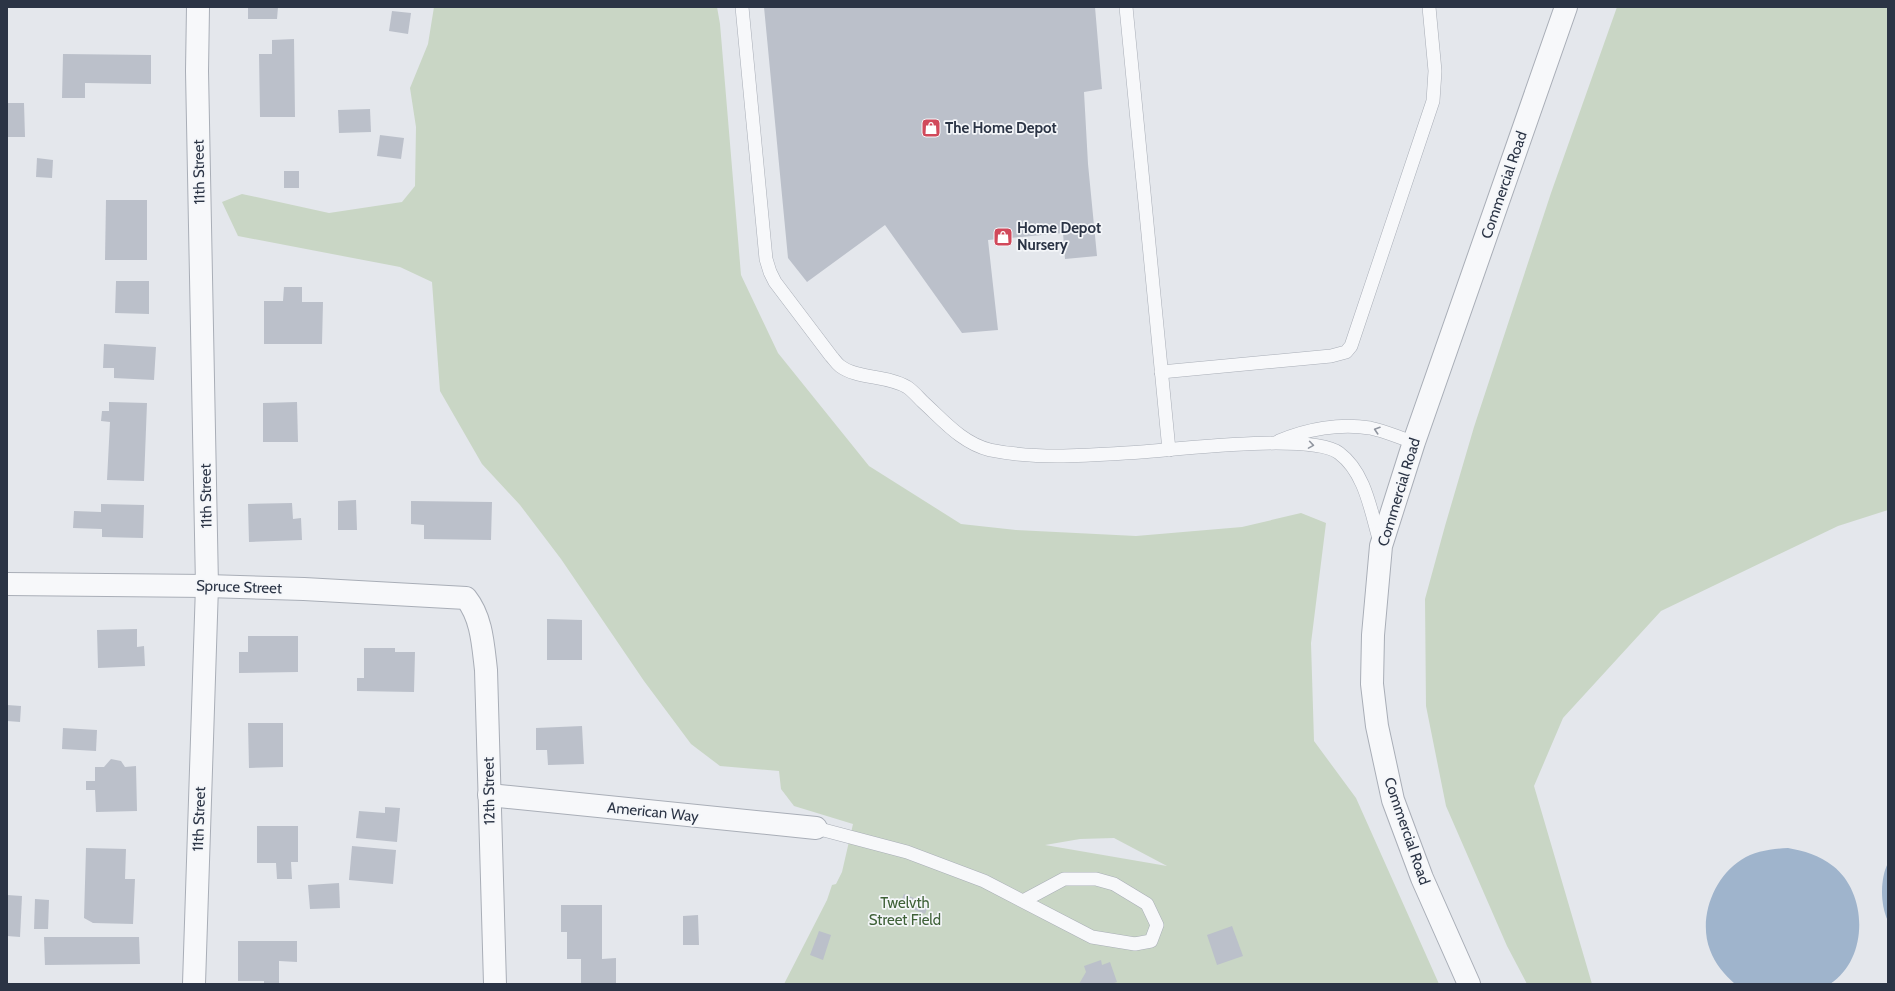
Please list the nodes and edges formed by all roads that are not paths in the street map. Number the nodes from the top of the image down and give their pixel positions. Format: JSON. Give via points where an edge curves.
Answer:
{"nodes":[{"id":1,"x":198,"y":7,"type":"edge"},
{"id":2,"x":742,"y":7,"type":"edge"},
{"id":3,"x":1126,"y":7,"type":"edge"},
{"id":4,"x":1428,"y":7,"type":"edge"},
{"id":5,"x":1566,"y":7,"type":"edge"},
{"id":6,"x":1162,"y":372,"type":"junction"},
{"id":7,"x":1414,"y":442,"type":"junction"},
{"id":8,"x":1272,"y":444,"type":"junction"},
{"id":9,"x":1169,"y":450,"type":"junction"},
{"id":10,"x":1381,"y":546,"type":"junction"},
{"id":11,"x":7,"y":584,"type":"edge"},
{"id":12,"x":207,"y":586,"type":"junction"},
{"id":13,"x":469,"y":602,"type":"joint"},
{"id":14,"x":489,"y":795,"type":"junction"},
{"id":15,"x":816,"y":828,"type":"joint"},
{"id":16,"x":1023,"y":901,"type":"junction"},
{"id":17,"x":194,"y":984,"type":"edge"},
{"id":18,"x":495,"y":984,"type":"edge"},
{"id":19,"x":1469,"y":984,"type":"edge"}],
"edges":[{"from":1,"to":12,"type":"street","name":"11th Street"},
{"from":2,"to":9,"type":"lane","via":[[766,259],[775,282],[840,366],[854,372],[895,381],[909,388],[956,434],[970,443],[990,450],[1044,455]]},
{"from":3,"to":6,"type":"lane"},
{"from":4,"to":6,"type":"lane","via":[[1435,71],[1433,101],[1352,346],[1346,352],[1332,356]]},
{"from":5,"to":7,"type":"street","name":"Commercial Road"},
{"from":6,"to":9,"type":"lane"},
{"from":7,"to":8,"type":"lane","one_way":true,"via":[[1371,428],[1348,426],[1322,428],[1292,435]]},
{"from":7,"to":10,"type":"street","name":"Commercial Road"},
{"from":8,"to":9,"type":"lane"},
{"from":8,"to":10,"type":"lane","one_way":true,"via":[[1327,447],[1346,459],[1364,486]]},
{"from":10,"to":19,"type":"street","name":"Commercial Road","via":[[1372,684],[1377,726],[1393,800],[1422,878]]},
{"from":11,"to":12,"type":"street","name":"Spruce Street"},
{"from":12,"to":13,"type":"street","name":"Spruce Street","via":[[466,598]]},
{"from":12,"to":17,"type":"street","name":"11th Street"},
{"from":13,"to":14,"type":"street","name":"12th Street","via":[[480,627],[486,670]]},
{"from":14,"to":15,"type":"street","name":"American Way"},
{"from":14,"to":18,"type":"street","name":"12th Street"},
{"from":15,"to":16,"type":"lane","via":[[907,852],[984,881]]},
{"from":16,"to":16,"type":"lane","via":[[1092,936],[1135,944],[1151,941],[1157,925],[1147,904],[1114,884],[1096,879],[1064,879]]}]}
